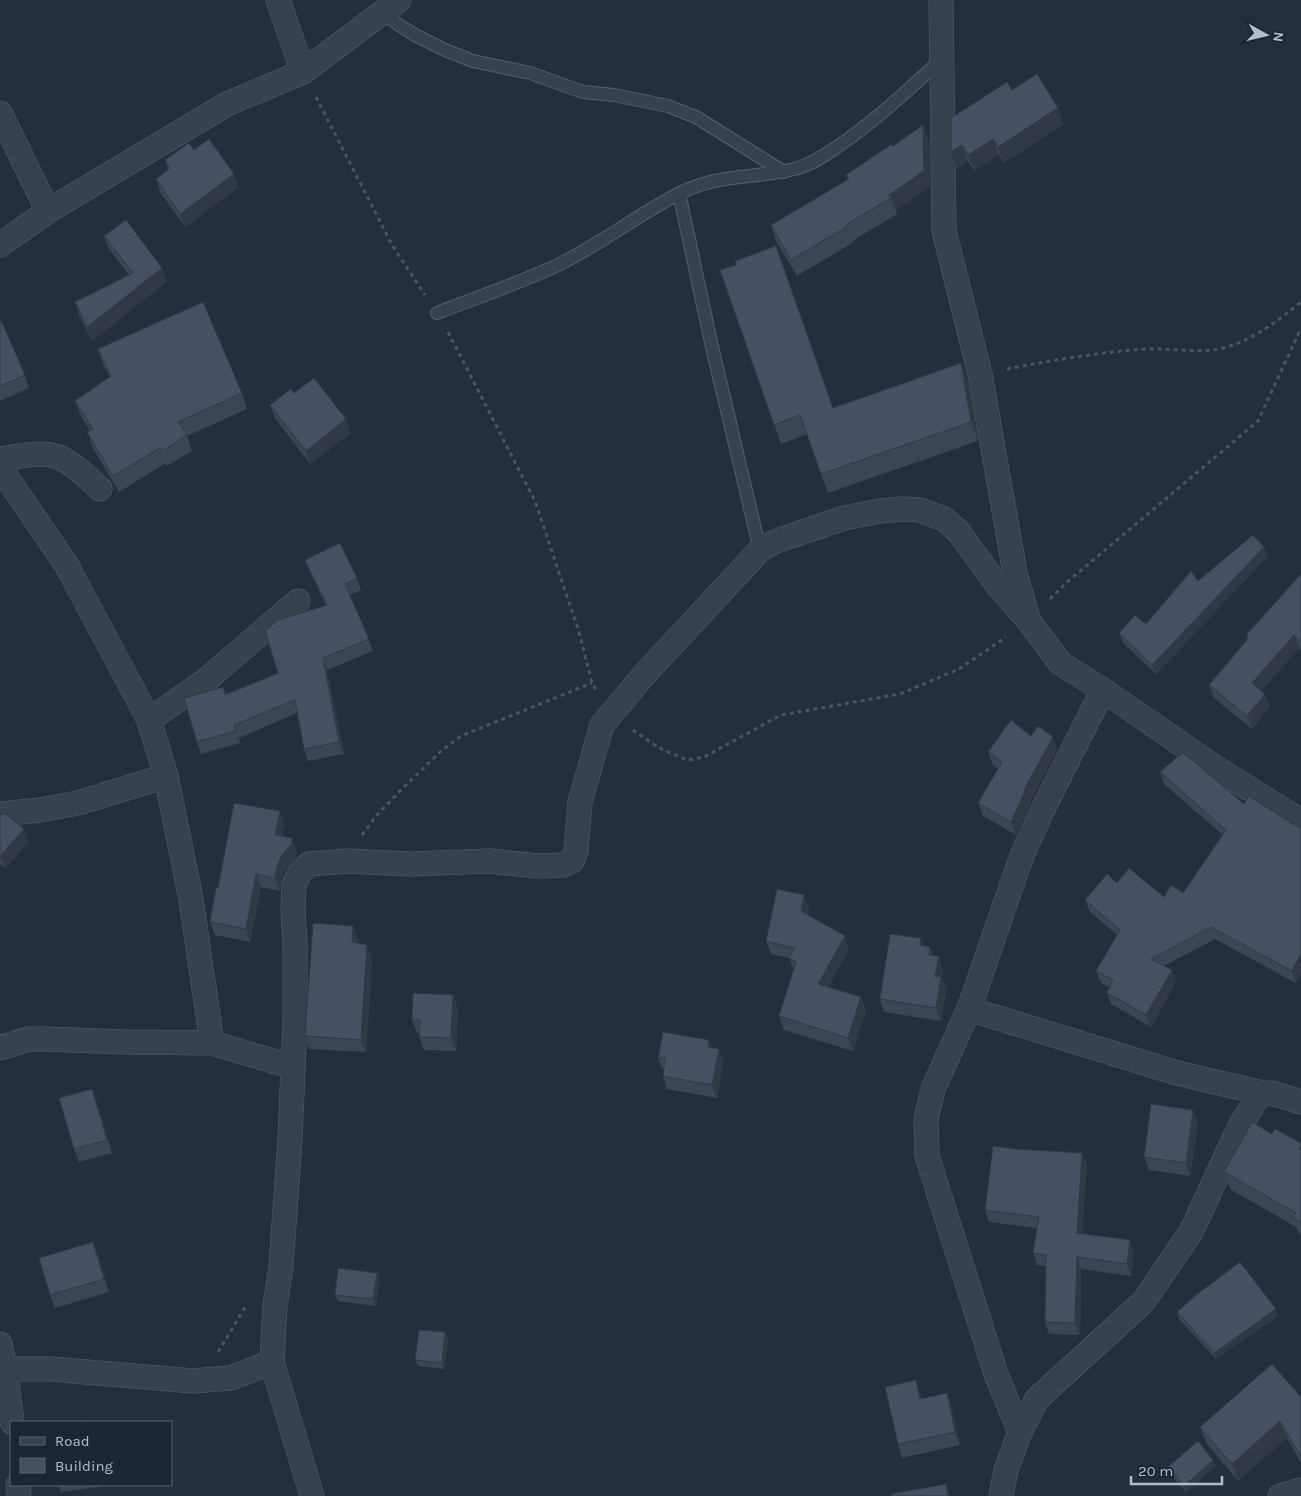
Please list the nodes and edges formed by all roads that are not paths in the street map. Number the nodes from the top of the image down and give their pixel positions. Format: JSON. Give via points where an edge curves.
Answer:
{"nodes":[{"id":1,"x":278,"y":0,"type":"edge"},
{"id":2,"x":941,"y":0,"type":"edge"},
{"id":3,"x":390,"y":7,"type":"edge"},
{"id":4,"x":942,"y":59,"type":"junction"},
{"id":5,"x":303,"y":72,"type":"junction"},
{"id":6,"x":0,"y":113,"type":"edge"},
{"id":7,"x":784,"y":172,"type":"junction"},
{"id":8,"x":679,"y":193,"type":"junction"},
{"id":9,"x":48,"y":211,"type":"junction"},
{"id":10,"x":0,"y":245,"type":"edge"},
{"id":11,"x":437,"y":313,"type":"road end"},
{"id":12,"x":0,"y":459,"type":"edge"},
{"id":13,"x":0,"y":468,"type":"edge"},
{"id":14,"x":100,"y":489,"type":"dead end"},
{"id":15,"x":760,"y":550,"type":"junction"},
{"id":16,"x":298,"y":602,"type":"dead end"},
{"id":17,"x":1029,"y":621,"type":"junction"},
{"id":18,"x":1104,"y":690,"type":"junction"},
{"id":19,"x":148,"y":720,"type":"junction"},
{"id":20,"x":166,"y":776,"type":"junction"},
{"id":21,"x":0,"y":814,"type":"edge"},
{"id":22,"x":1301,"y":821,"type":"edge"},
{"id":23,"x":970,"y":1009,"type":"junction"},
{"id":24,"x":212,"y":1044,"type":"junction"},
{"id":25,"x":0,"y":1048,"type":"edge"},
{"id":26,"x":293,"y":1067,"type":"junction"},
{"id":27,"x":1262,"y":1093,"type":"junction"},
{"id":28,"x":1301,"y":1102,"type":"edge"},
{"id":29,"x":0,"y":1344,"type":"edge"},
{"id":30,"x":272,"y":1362,"type":"junction"},
{"id":31,"x":5,"y":1369,"type":"junction"},
{"id":32,"x":12,"y":1421,"type":"edge"},
{"id":33,"x":1020,"y":1432,"type":"junction"},
{"id":34,"x":1301,"y":1490,"type":"edge"},
{"id":35,"x":312,"y":1496,"type":"edge"},
{"id":36,"x":1001,"y":1496,"type":"edge"},
{"id":37,"x":1280,"y":1496,"type":"edge"}],
"edges":[{"from":1,"to":5,"type":"street"},
{"from":2,"to":4,"type":"street"},
{"from":3,"to":5,"type":"street"},
{"from":3,"to":7,"type":"lane","via":[[413,34],[445,50],[490,66],[530,73],[583,92],[668,106],[696,117]]},
{"from":4,"to":7,"type":"lane","via":[[864,128],[823,156]]},
{"from":4,"to":17,"type":"street","via":[[944,231],[980,374],[1015,573]]},
{"from":5,"to":9,"type":"street","via":[[227,104]]},
{"from":6,"to":9,"type":"street"},
{"from":7,"to":8,"type":"lane","via":[[717,179]]},
{"from":8,"to":11,"type":"lane","via":[[560,264]]},
{"from":8,"to":15,"type":"lane"},
{"from":9,"to":10,"type":"street"},
{"from":12,"to":14,"type":"street","via":[[39,454],[56,456],[73,465]]},
{"from":13,"to":19,"type":"street","via":[[66,564]]},
{"from":15,"to":17,"type":"street","via":[[844,518],[902,508],[920,510],[944,519],[958,531],[998,586]]},
{"from":15,"to":26,"type":"street","via":[[602,725],[580,802],[572,861],[563,866],[489,861],[412,864],[346,861],[309,864],[299,874],[294,885],[293,910]]},
{"from":16,"to":19,"type":"street","via":[[204,681]]},
{"from":17,"to":18,"type":"street","via":[[1060,663]]},
{"from":18,"to":22,"type":"street","via":[[1216,768]]},
{"from":18,"to":23,"type":"street","via":[[1021,858]]},
{"from":19,"to":20,"type":"street"},
{"from":20,"to":21,"type":"street","via":[[78,803]]},
{"from":20,"to":24,"type":"street","via":[[191,899]]},
{"from":23,"to":27,"type":"street","via":[[1177,1073]]},
{"from":23,"to":33,"type":"street","via":[[933,1089],[926,1119],[927,1156],[996,1374]]},
{"from":24,"to":25,"type":"street","via":[[45,1039]]},
{"from":24,"to":26,"type":"street"},
{"from":26,"to":30,"type":"street"},
{"from":27,"to":28,"type":"street"},
{"from":27,"to":33,"type":"street","via":[[1239,1128],[1191,1232],[1143,1302],[1036,1399]]},
{"from":29,"to":31,"type":"street"},
{"from":30,"to":31,"type":"street","via":[[231,1378],[193,1381],[51,1369]]},
{"from":30,"to":35,"type":"street"},
{"from":31,"to":32,"type":"street"},
{"from":33,"to":36,"type":"street","via":[[1006,1470]]},
{"from":34,"to":37,"type":"street"}]}
